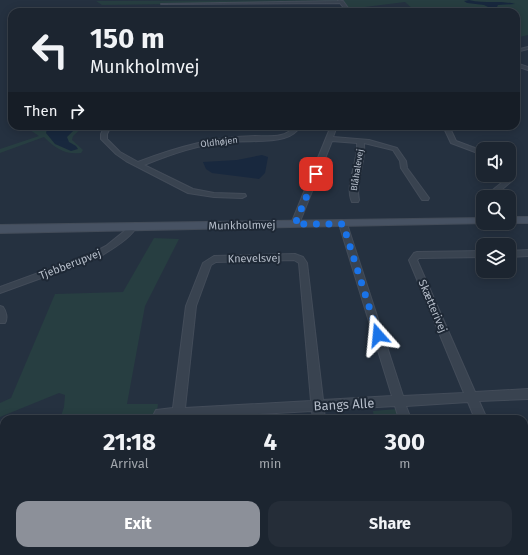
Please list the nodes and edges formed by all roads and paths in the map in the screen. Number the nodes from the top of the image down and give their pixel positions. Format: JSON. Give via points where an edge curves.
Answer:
{"nodes":[{"id":1,"x":341,"y":1,"type":"edge"},
{"id":2,"x":220,"y":3,"type":"junction"},
{"id":3,"x":273,"y":3,"type":"junction"},
{"id":4,"x":163,"y":4,"type":"dead end"},
{"id":5,"x":220,"y":8,"type":"edge"},
{"id":6,"x":274,"y":8,"type":"edge"},
{"id":7,"x":106,"y":130,"type":"edge"},
{"id":8,"x":295,"y":130,"type":"edge"},
{"id":9,"x":333,"y":130,"type":"edge"},
{"id":10,"x":448,"y":130,"type":"edge"},
{"id":11,"x":331,"y":138,"type":"junction"},
{"id":12,"x":360,"y":141,"type":"junction"},
{"id":13,"x":476,"y":150,"type":"edge"},
{"id":14,"x":138,"y":165,"type":"junction"},
{"id":15,"x":507,"y":182,"type":"edge"},
{"id":16,"x":497,"y":190,"type":"edge"},
{"id":17,"x":242,"y":196,"type":"dead end"},
{"id":18,"x":425,"y":198,"type":"dead end"},
{"id":19,"x":355,"y":200,"type":"dead end"},
{"id":20,"x":516,"y":220,"type":"edge"},
{"id":21,"x":528,"y":220,"type":"edge"},
{"id":22,"x":476,"y":221,"type":"edge"},
{"id":23,"x":295,"y":224,"type":"junction"},
{"id":24,"x":343,"y":224,"type":"junction"},
{"id":25,"x":132,"y":227,"type":"junction"},
{"id":26,"x":0,"y":229,"type":"edge"},
{"id":27,"x":528,"y":253,"type":"edge"},
{"id":28,"x":476,"y":254,"type":"edge"},
{"id":29,"x":516,"y":254,"type":"edge"},
{"id":30,"x":0,"y":290,"type":"edge"},
{"id":31,"x":0,"y":309,"type":"edge"},
{"id":32,"x":2,"y":320,"type":"dead end"},
{"id":33,"x":528,"y":394,"type":"edge"},
{"id":34,"x":472,"y":397,"type":"junction"},
{"id":35,"x":399,"y":401,"type":"junction"},
{"id":36,"x":318,"y":405,"type":"junction"},
{"id":37,"x":160,"y":414,"type":"dead end"},
{"id":38,"x":169,"y":415,"type":"edge"},
{"id":39,"x":178,"y":415,"type":"edge"},
{"id":40,"x":191,"y":415,"type":"edge"},
{"id":41,"x":319,"y":415,"type":"edge"},
{"id":42,"x":403,"y":415,"type":"edge"},
{"id":43,"x":479,"y":415,"type":"edge"}],
"edges":[{"from":1,"to":3,"type":"street"},
{"from":2,"to":3,"type":"street"},
{"from":2,"to":4,"type":"street","via":[[183,6]]},
{"from":2,"to":5,"type":"street"},
{"from":3,"to":6,"type":"street"},
{"from":7,"to":14,"type":"street","via":[[106,141],[122,156]]},
{"from":8,"to":14,"type":"street","name":"Oldhøjen","via":[[285,137],[205,143]]},
{"from":9,"to":11,"type":"street"},
{"from":10,"to":13,"type":"street","via":[[453,142]]},
{"from":11,"to":12,"type":"street"},
{"from":11,"to":23,"type":"street"},
{"from":12,"to":18,"type":"street","via":[[396,150],[404,168]]},
{"from":12,"to":19,"type":"street","name":"Blåhalevej","via":[[360,166],[352,192]]},
{"from":14,"to":17,"type":"street","via":[[192,191]]},
{"from":15,"to":16,"type":"street"},
{"from":20,"to":21,"type":"street"},
{"from":22,"to":24,"type":"street","name":"Munkholmvej"},
{"from":23,"to":24,"type":"street","name":"Munkholmvej"},
{"from":23,"to":25,"type":"street","name":"Munkholmvej"},
{"from":24,"to":35,"type":"street"},
{"from":25,"to":26,"type":"street","name":"Munkholmvej"},
{"from":25,"to":30,"type":"street","name":"Tjebberupvej","via":[[96,256]]},
{"from":27,"to":29,"type":"street"},
{"from":28,"to":34,"type":"street","name":"Skætterivej","via":[[417,255],[413,260]]},
{"from":31,"to":32,"type":"street"},
{"from":33,"to":34,"type":"street","name":"Bangs Alle"},
{"from":34,"to":35,"type":"street","name":"Bangs Alle"},
{"from":34,"to":43,"type":"street","name":"Skætterivej"},
{"from":35,"to":36,"type":"street","name":"Bangs Alle"},
{"from":35,"to":42,"type":"street"},
{"from":36,"to":39,"type":"street","name":"Knevelsvej","via":[[302,262],[295,257],[214,259],[207,263],[191,306]]},
{"from":36,"to":40,"type":"street","name":"Bangs Alle"},
{"from":36,"to":41,"type":"street","name":"Knevelsvej"},
{"from":37,"to":38,"type":"street","name":"Bangs Alle"}]}
